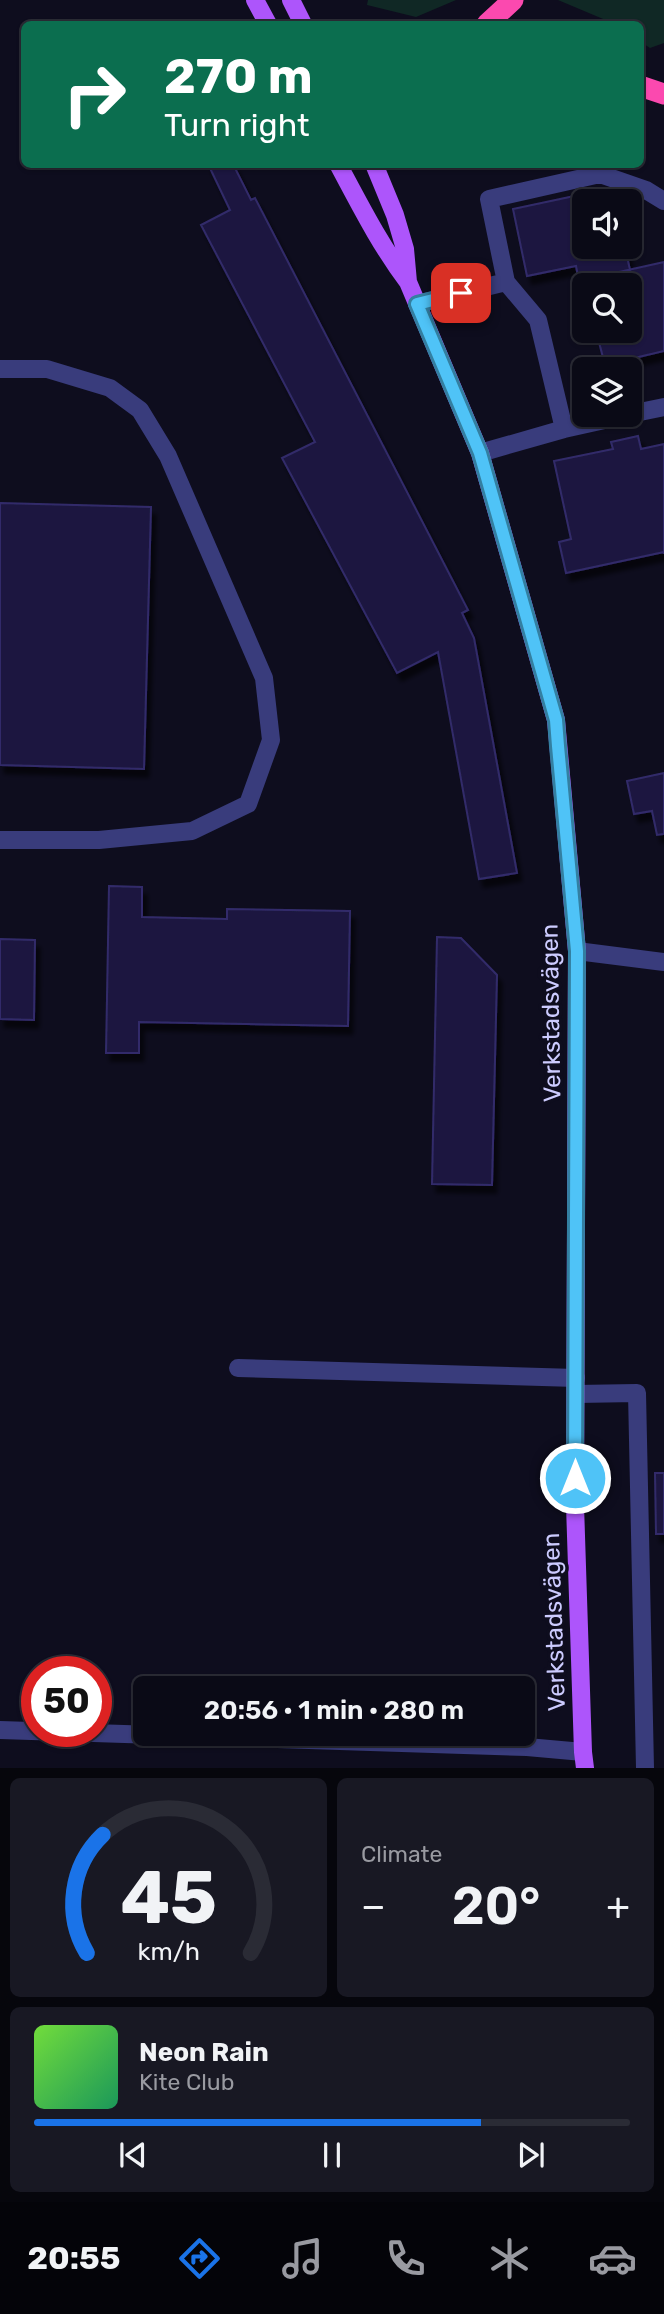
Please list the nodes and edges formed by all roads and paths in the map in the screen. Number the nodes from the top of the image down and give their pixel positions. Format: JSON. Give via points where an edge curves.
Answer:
{"nodes":[{"id":1,"x":255,"y":0,"type":"edge"},
{"id":2,"x":291,"y":0,"type":"edge"},
{"id":3,"x":513,"y":0,"type":"edge"},
{"id":4,"x":266,"y":21,"type":"edge"},
{"id":5,"x":302,"y":21,"type":"edge"},
{"id":6,"x":490,"y":21,"type":"edge"},
{"id":7,"x":644,"y":87,"type":"edge"},
{"id":8,"x":664,"y":94,"type":"edge"},
{"id":9,"x":340,"y":168,"type":"edge"},
{"id":10,"x":376,"y":168,"type":"edge"},
{"id":11,"x":664,"y":201,"type":"edge"},
{"id":12,"x":408,"y":282,"type":"junction"},
{"id":13,"x":506,"y":282,"type":"junction"},
{"id":14,"x":417,"y":304,"type":"junction"},
{"id":15,"x":0,"y":369,"type":"edge"},
{"id":16,"x":664,"y":407,"type":"edge"},
{"id":17,"x":642,"y":411,"type":"edge"},
{"id":18,"x":573,"y":427,"type":"edge"},
{"id":19,"x":564,"y":429,"type":"junction"},
{"id":20,"x":480,"y":453,"type":"junction"},
{"id":21,"x":0,"y":840,"type":"edge"},
{"id":22,"x":577,"y":951,"type":"junction"},
{"id":23,"x":664,"y":962,"type":"edge"},
{"id":24,"x":238,"y":1368,"type":"dead end"},
{"id":25,"x":576,"y":1386,"type":"junction"},
{"id":26,"x":0,"y":1730,"type":"edge"},
{"id":27,"x":584,"y":1760,"type":"edge"},
{"id":28,"x":645,"y":1768,"type":"edge"}],
"edges":[{"from":1,"to":4,"type":"main road"},
{"from":2,"to":5,"type":"main road"},
{"from":3,"to":6,"type":"highway"},
{"from":7,"to":8,"type":"highway"},
{"from":9,"to":12,"type":"main road","name":"Verkstadsvägen"},
{"from":10,"to":12,"type":"main road","name":"Verkstadsvägen","via":[[405,249]]},
{"from":11,"to":13,"type":"street","via":[[600,174],[489,200]]},
{"from":12,"to":14,"type":"main road","name":"Verkstadsvägen"},
{"from":13,"to":14,"type":"street"},
{"from":13,"to":19,"type":"street","via":[[538,320]]},
{"from":14,"to":20,"type":"main road","name":"Verkstadsvägen"},
{"from":15,"to":21,"type":"street","via":[[47,369],[110,388],[139,411],[168,456],[264,678],[271,740],[248,804],[192,831],[99,840]]},
{"from":16,"to":17,"type":"street"},
{"from":18,"to":19,"type":"street"},
{"from":19,"to":20,"type":"street"},
{"from":20,"to":22,"type":"main road","name":"Verkstadsvägen","via":[[556,720]]},
{"from":22,"to":23,"type":"street"},
{"from":22,"to":25,"type":"main road","name":"Verkstadsvägen"},
{"from":24,"to":25,"type":"street"},
{"from":25,"to":27,"type":"main road","name":"Verkstadsvägen","via":[[575,1506]]},
{"from":25,"to":28,"type":"street","via":[[637,1393]]},
{"from":26,"to":27,"type":"street","via":[[527,1747]]}]}
